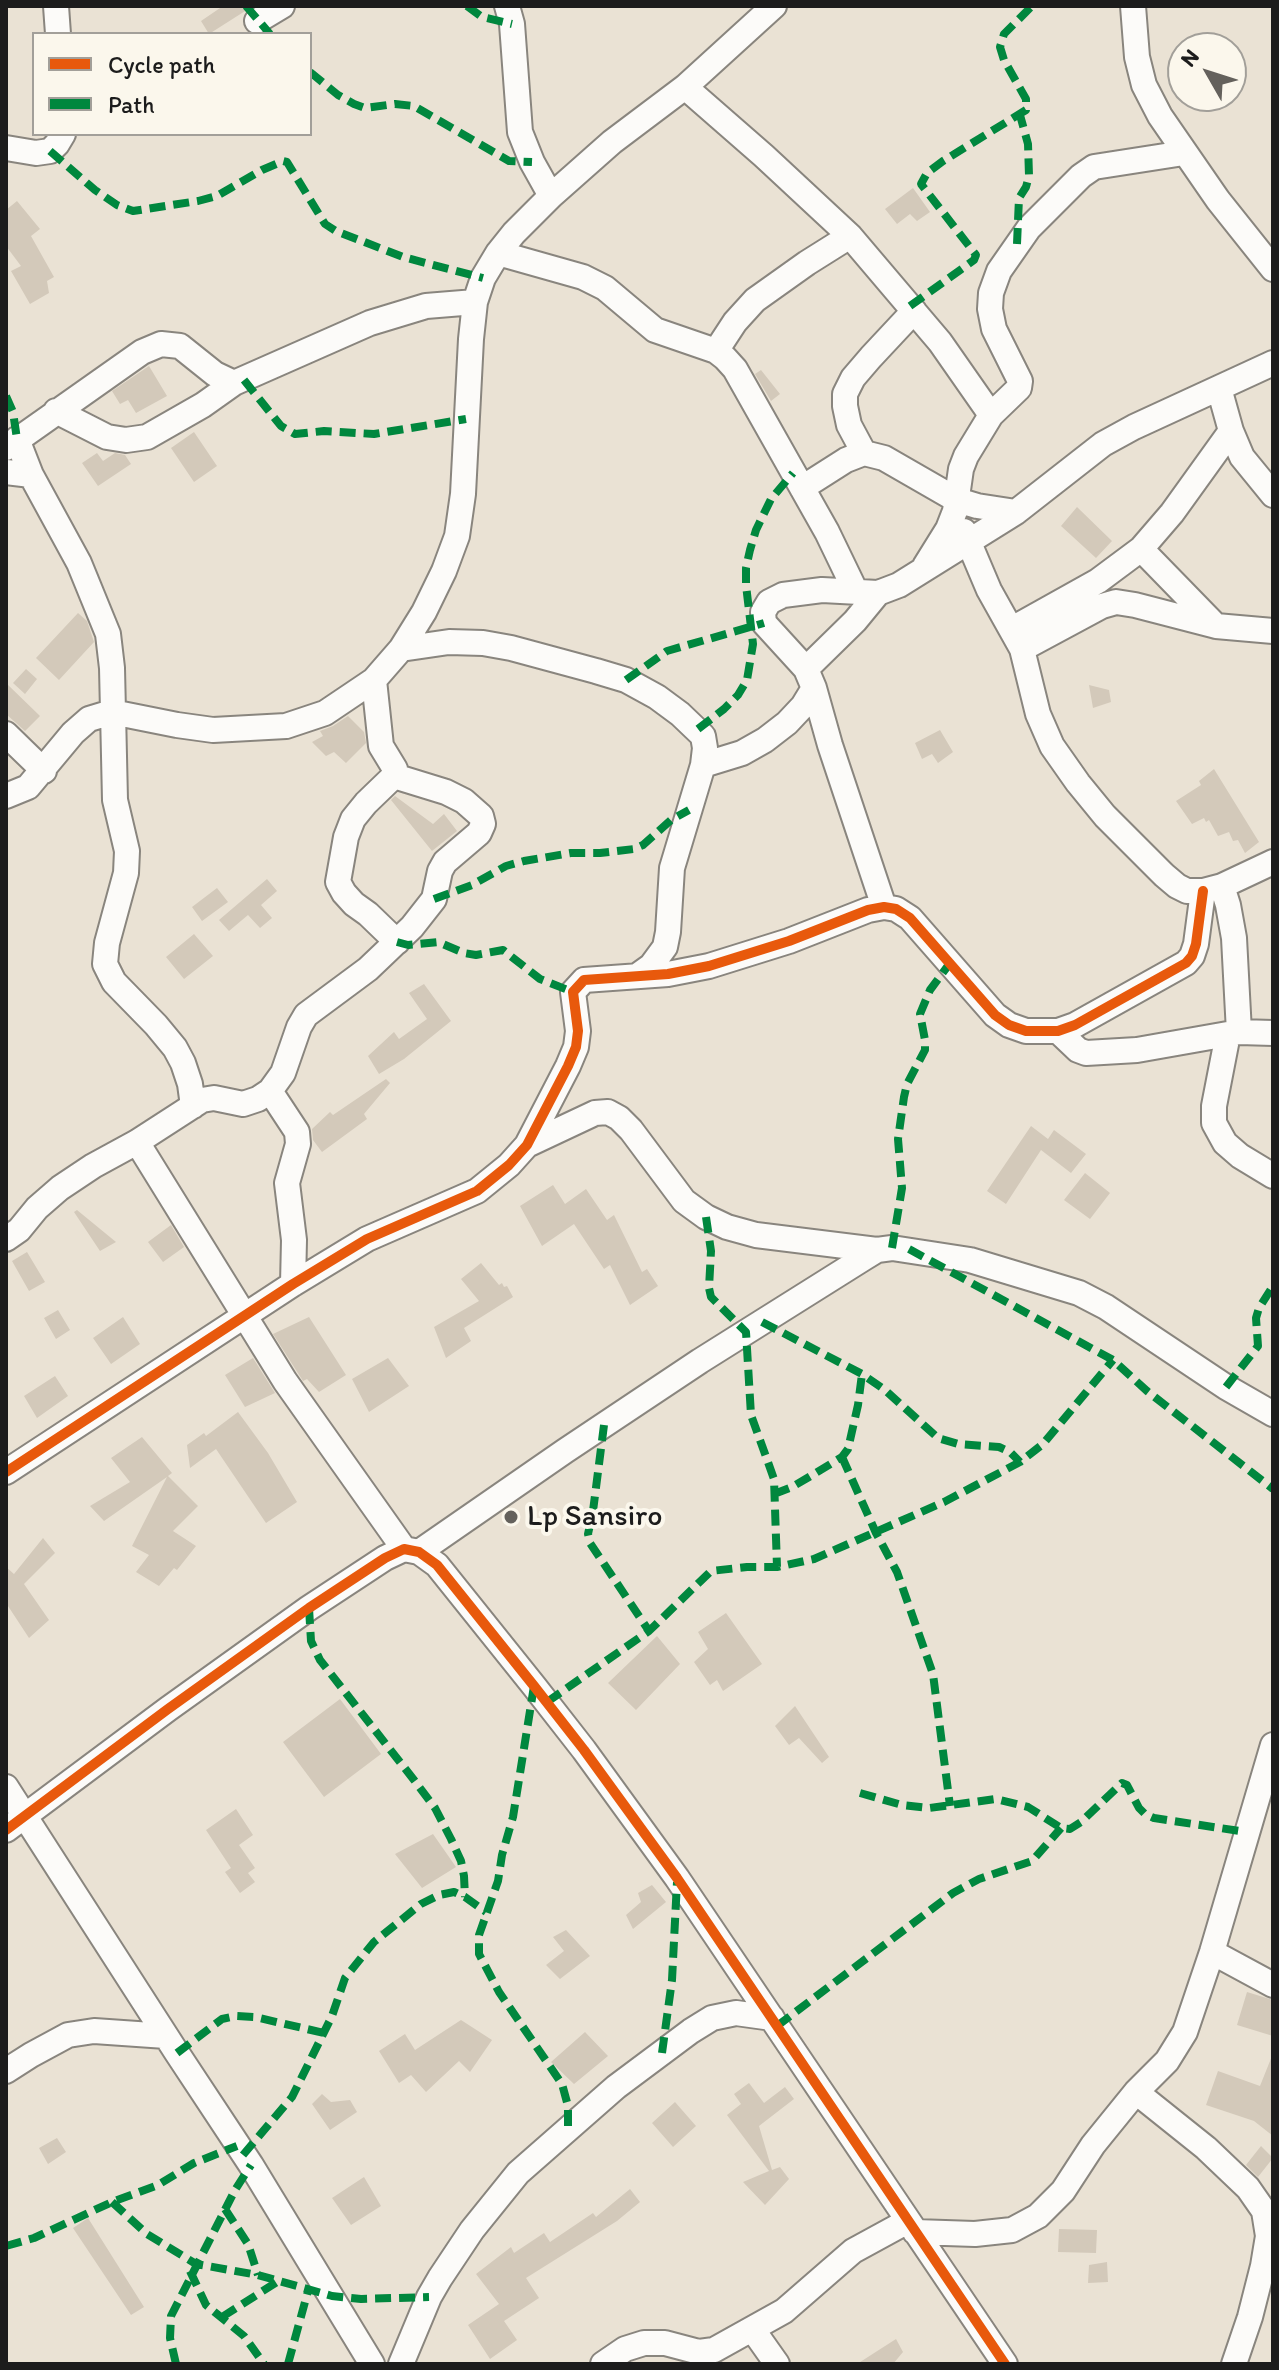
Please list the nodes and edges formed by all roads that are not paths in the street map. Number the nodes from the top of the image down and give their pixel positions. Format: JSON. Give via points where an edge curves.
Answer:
{"nodes":[{"id":1,"x":56,"y":6,"type":"edge"},
{"id":2,"x":282,"y":6,"type":"edge"},
{"id":3,"x":774,"y":6,"type":"edge"},
{"id":4,"x":1133,"y":6,"type":"edge"},
{"id":5,"x":515,"y":12,"type":"edge"},
{"id":6,"x":257,"y":21,"type":"dead end"},
{"id":7,"x":58,"y":32,"type":"edge"},
{"id":8,"x":685,"y":87,"type":"junction"},
{"id":9,"x":62,"y":136,"type":"edge"},
{"id":10,"x":6,"y":148,"type":"edge"},
{"id":11,"x":1184,"y":153,"type":"junction"},
{"id":12,"x":551,"y":196,"type":"junction"},
{"id":13,"x":850,"y":236,"type":"junction"},
{"id":14,"x":498,"y":253,"type":"junction"},
{"id":15,"x":1273,"y":269,"type":"edge"},
{"id":16,"x":475,"y":302,"type":"junction"},
{"id":17,"x":914,"y":311,"type":"junction"},
{"id":18,"x":716,"y":351,"type":"junction"},
{"id":19,"x":1273,"y":363,"type":"edge"},
{"id":20,"x":234,"y":383,"type":"junction"},
{"id":21,"x":1219,"y":388,"type":"junction"},
{"id":22,"x":56,"y":411,"type":"junction"},
{"id":23,"x":991,"y":415,"type":"junction"},
{"id":24,"x":1231,"y":431,"type":"junction"},
{"id":25,"x":11,"y":444,"type":"edge"},
{"id":26,"x":864,"y":453,"type":"junction"},
{"id":27,"x":6,"y":472,"type":"edge"},
{"id":28,"x":31,"y":475,"type":"junction"},
{"id":29,"x":802,"y":488,"type":"junction"},
{"id":30,"x":1273,"y":495,"type":"edge"},
{"id":31,"x":956,"y":505,"type":"junction"},
{"id":32,"x":1016,"y":512,"type":"junction"},
{"id":33,"x":969,"y":543,"type":"junction"},
{"id":34,"x":1141,"y":549,"type":"junction"},
{"id":35,"x":924,"y":568,"type":"junction"},
{"id":36,"x":866,"y":591,"type":"junction"},
{"id":37,"x":1216,"y":626,"type":"junction"},
{"id":38,"x":1273,"y":631,"type":"edge"},
{"id":39,"x":1017,"y":639,"type":"junction"},
{"id":40,"x":401,"y":649,"type":"junction"},
{"id":41,"x":810,"y":679,"type":"junction"},
{"id":42,"x":374,"y":680,"type":"junction"},
{"id":43,"x":112,"y":712,"type":"junction"},
{"id":44,"x":6,"y":734,"type":"edge"},
{"id":45,"x":703,"y":765,"type":"junction"},
{"id":46,"x":44,"y":771,"type":"junction"},
{"id":47,"x":394,"y":776,"type":"junction"},
{"id":48,"x":6,"y":796,"type":"edge"},
{"id":49,"x":1273,"y":862,"type":"edge"},
{"id":50,"x":1212,"y":889,"type":"junction"},
{"id":51,"x":884,"y":907,"type":"junction"},
{"id":52,"x":397,"y":942,"type":"junction"},
{"id":53,"x":637,"y":976,"type":"junction"},
{"id":54,"x":1058,"y":1031,"type":"junction"},
{"id":55,"x":1233,"y":1033,"type":"junction"},
{"id":56,"x":1273,"y":1033,"type":"edge"},
{"id":57,"x":270,"y":1091,"type":"junction"},
{"id":58,"x":193,"y":1106,"type":"junction"},
{"id":59,"x":137,"y":1142,"type":"junction"},
{"id":60,"x":527,"y":1145,"type":"junction"},
{"id":61,"x":1273,"y":1176,"type":"edge"},
{"id":62,"x":6,"y":1239,"type":"edge"},
{"id":63,"x":877,"y":1250,"type":"junction"},
{"id":64,"x":293,"y":1284,"type":"junction"},
{"id":65,"x":245,"y":1316,"type":"junction"},
{"id":66,"x":1273,"y":1414,"type":"edge"},
{"id":67,"x":6,"y":1472,"type":"edge"},
{"id":68,"x":412,"y":1550,"type":"junction"},
{"id":69,"x":1273,"y":1745,"type":"edge"},
{"id":70,"x":6,"y":1787,"type":"edge"},
{"id":71,"x":26,"y":1815,"type":"junction"},
{"id":72,"x":6,"y":1830,"type":"edge"},
{"id":73,"x":1212,"y":1952,"type":"junction"},
{"id":74,"x":1273,"y":1985,"type":"edge"},
{"id":75,"x":772,"y":2018,"type":"junction"},
{"id":76,"x":166,"y":2036,"type":"junction"},
{"id":77,"x":6,"y":2071,"type":"edge"},
{"id":78,"x":1136,"y":2092,"type":"junction"},
{"id":79,"x":1268,"y":2212,"type":"edge"},
{"id":80,"x":911,"y":2226,"type":"junction"},
{"id":81,"x":1266,"y":2291,"type":"edge"},
{"id":82,"x":753,"y":2330,"type":"junction"},
{"id":83,"x":372,"y":2364,"type":"edge"},
{"id":84,"x":401,"y":2364,"type":"edge"},
{"id":85,"x":603,"y":2364,"type":"edge"},
{"id":86,"x":777,"y":2364,"type":"edge"},
{"id":87,"x":1005,"y":2364,"type":"edge"},
{"id":88,"x":1234,"y":2364,"type":"edge"}],
"edges":[{"from":1,"to":7,"type":"street"},
{"from":2,"to":6,"type":"street"},
{"from":3,"to":8,"type":"street"},
{"from":4,"to":11,"type":"street","via":[[1144,85]]},
{"from":5,"to":12,"type":"street","via":[[520,132]]},
{"from":8,"to":12,"type":"street"},
{"from":8,"to":13,"type":"street"},
{"from":9,"to":10,"type":"street","via":[[50,151]]},
{"from":11,"to":15,"type":"street"},
{"from":11,"to":23,"type":"street","via":[[1094,167],[1017,244],[999,271],[990,309],[1019,388]]},
{"from":12,"to":14,"type":"street"},
{"from":13,"to":17,"type":"street"},
{"from":13,"to":18,"type":"street","via":[[755,300]]},
{"from":14,"to":16,"type":"street"},
{"from":14,"to":18,"type":"street","via":[[583,277],[605,288],[655,330]]},
{"from":16,"to":20,"type":"street","via":[[426,306],[370,323]]},
{"from":16,"to":40,"type":"street","via":[[457,536],[424,612]]},
{"from":17,"to":23,"type":"street"},
{"from":17,"to":26,"type":"street","via":[[853,378],[845,394],[849,425]]},
{"from":18,"to":29,"type":"street","via":[[735,369]]},
{"from":19,"to":21,"type":"street"},
{"from":20,"to":22,"type":"street","via":[[147,437],[107,437]]},
{"from":20,"to":22,"type":"street","via":[[180,346],[161,344]]},
{"from":21,"to":24,"type":"street"},
{"from":21,"to":32,"type":"street","via":[[1103,444]]},
{"from":22,"to":25,"type":"street"},
{"from":23,"to":31,"type":"street","via":[[966,456]]},
{"from":24,"to":30,"type":"street","via":[[1242,457]]},
{"from":24,"to":34,"type":"street"},
{"from":25,"to":28,"type":"street"},
{"from":26,"to":29,"type":"street"},
{"from":26,"to":31,"type":"street","via":[[884,458]]},
{"from":27,"to":28,"type":"street"},
{"from":28,"to":43,"type":"street","via":[[79,563],[108,634]]},
{"from":29,"to":36,"type":"street"},
{"from":31,"to":32,"type":"street"},
{"from":31,"to":33,"type":"street"},
{"from":31,"to":35,"type":"street"},
{"from":32,"to":33,"type":"street"},
{"from":33,"to":35,"type":"street"},
{"from":33,"to":39,"type":"street"},
{"from":34,"to":37,"type":"street"},
{"from":34,"to":39,"type":"street"},
{"from":35,"to":36,"type":"street","via":[[899,585]]},
{"from":36,"to":41,"type":"street","via":[[855,621]]},
{"from":36,"to":41,"type":"street","via":[[822,590],[769,602],[764,623]]},
{"from":37,"to":38,"type":"street"},
{"from":37,"to":39,"type":"street","via":[[1116,602]]},
{"from":39,"to":50,"type":"street","via":[[1038,714],[1078,783],[1171,881],[1187,891]]},
{"from":40,"to":42,"type":"street"},
{"from":40,"to":45,"type":"street","via":[[483,643],[626,680],[698,729],[705,748]]},
{"from":41,"to":45,"type":"street","via":[[795,714],[765,740]]},
{"from":41,"to":51,"type":"street"},
{"from":42,"to":43,"type":"street","via":[[325,713],[286,726],[213,730]]},
{"from":42,"to":47,"type":"street","via":[[381,746]]},
{"from":43,"to":46,"type":"street","via":[[89,719]]},
{"from":43,"to":58,"type":"street","via":[[115,800],[127,862],[105,964],[114,982],[175,1048],[187,1073]]},
{"from":44,"to":46,"type":"street"},
{"from":45,"to":53,"type":"street","via":[[672,868],[665,947]]},
{"from":46,"to":48,"type":"street","via":[[28,787]]},
{"from":47,"to":52,"type":"street","via":[[353,819],[338,882],[354,904]]},
{"from":47,"to":52,"type":"street","via":[[464,801],[483,824],[445,862],[434,899]]},
{"from":49,"to":50,"type":"street"},
{"from":50,"to":54,"type":"street","via":[[1186,963]]},
{"from":50,"to":55,"type":"street","via":[[1228,905],[1234,938]]},
{"from":51,"to":53,"type":"street","via":[[720,963]]},
{"from":51,"to":54,"type":"street","via":[[910,918],[1009,1025]]},
{"from":52,"to":57,"type":"street","via":[[306,1015],[283,1073]]},
{"from":53,"to":60,"type":"street","via":[[600,977],[576,986],[576,1047]]},
{"from":54,"to":55,"type":"street","via":[[1086,1053]]},
{"from":55,"to":56,"type":"street"},
{"from":55,"to":61,"type":"street","via":[[1214,1123],[1225,1143]]},
{"from":57,"to":58,"type":"street","via":[[243,1104],[214,1098]]},
{"from":57,"to":64,"type":"street","via":[[297,1132],[287,1183]]},
{"from":58,"to":59,"type":"street"},
{"from":59,"to":62,"type":"street","via":[[60,1188]]},
{"from":59,"to":65,"type":"street"},
{"from":60,"to":63,"type":"street","via":[[608,1112],[631,1130],[684,1201],[706,1217],[756,1235]]},
{"from":60,"to":64,"type":"street","via":[[477,1191],[367,1239]]},
{"from":63,"to":66,"type":"street","via":[[909,1249],[970,1260],[1079,1293]]},
{"from":63,"to":68,"type":"street"},
{"from":64,"to":65,"type":"street"},
{"from":65,"to":67,"type":"street"},
{"from":65,"to":68,"type":"street","via":[[285,1381]]},
{"from":68,"to":71,"type":"street","via":[[385,1558],[309,1608]]},
{"from":68,"to":75,"type":"street","via":[[437,1565],[584,1750]]},
{"from":69,"to":73,"type":"street"},
{"from":70,"to":71,"type":"street"},
{"from":71,"to":72,"type":"street"},
{"from":71,"to":76,"type":"street"},
{"from":73,"to":74,"type":"street"},
{"from":73,"to":78,"type":"street","via":[[1178,2047]]},
{"from":75,"to":80,"type":"street"},
{"from":75,"to":84,"type":"street","via":[[736,2013],[712,2018],[616,2087],[518,2173],[440,2278]]},
{"from":76,"to":77,"type":"street","via":[[94,2031],[68,2035]]},
{"from":76,"to":83,"type":"street"},
{"from":78,"to":79,"type":"street","via":[[1206,2148]]},
{"from":78,"to":80,"type":"street","via":[[1063,2191],[1038,2216],[1012,2230],[975,2234]]},
{"from":79,"to":81,"type":"street"},
{"from":80,"to":82,"type":"street","via":[[853,2251],[784,2311]]},
{"from":80,"to":87,"type":"street"},
{"from":81,"to":88,"type":"street"},
{"from":82,"to":85,"type":"street","via":[[699,2352],[644,2343]]},
{"from":82,"to":86,"type":"street"}]}
